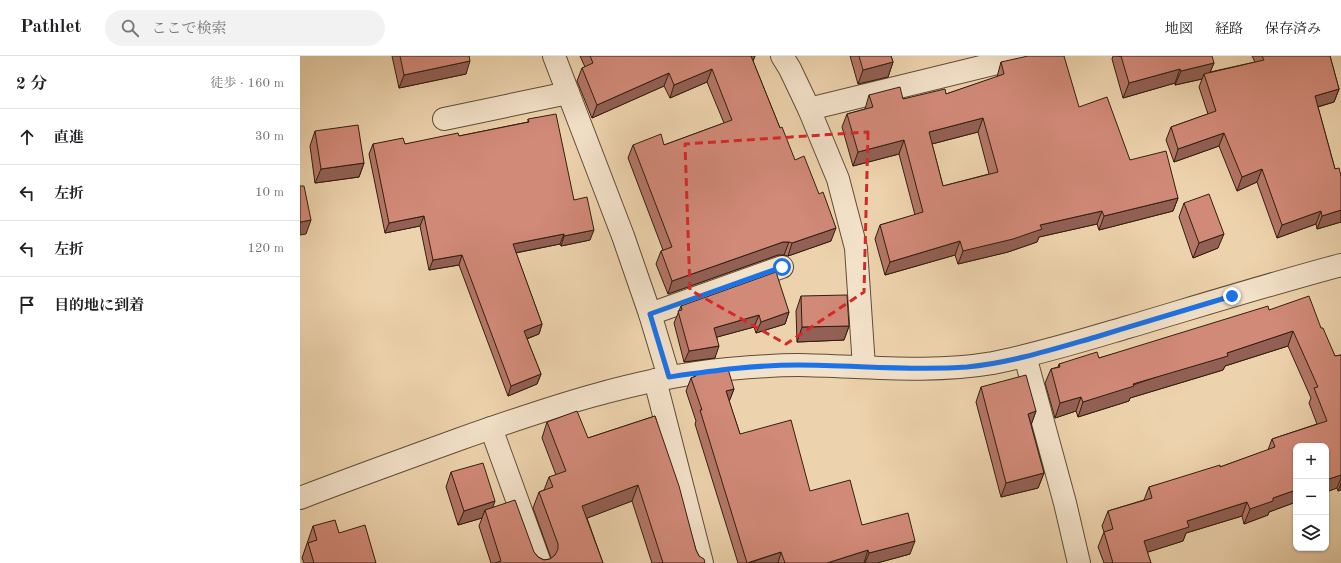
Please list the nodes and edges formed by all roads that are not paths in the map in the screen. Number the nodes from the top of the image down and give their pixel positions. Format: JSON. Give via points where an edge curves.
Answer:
{"nodes":[{"id":1,"x":554,"y":56,"type":"edge"},
{"id":2,"x":782,"y":56,"type":"edge"},
{"id":3,"x":1026,"y":56,"type":"edge"},
{"id":4,"x":568,"y":93,"type":"junction"},
{"id":5,"x":809,"y":110,"type":"junction"},
{"id":6,"x":444,"y":120,"type":"dead end"},
{"id":7,"x":1341,"y":264,"type":"edge"},
{"id":8,"x":782,"y":267,"type":"dead end"},
{"id":9,"x":650,"y":314,"type":"junction"},
{"id":10,"x":1025,"y":356,"type":"junction"},
{"id":11,"x":864,"y":367,"type":"junction"},
{"id":12,"x":662,"y":379,"type":"junction"},
{"id":13,"x":490,"y":428,"type":"junction"},
{"id":14,"x":300,"y":498,"type":"edge"},
{"id":15,"x":540,"y":563,"type":"edge"},
{"id":16,"x":702,"y":563,"type":"edge"},
{"id":17,"x":1079,"y":563,"type":"edge"}],
"edges":[{"from":1,"to":4,"type":"street"},
{"from":2,"to":5,"type":"street"},
{"from":3,"to":5,"type":"street"},
{"from":4,"to":6,"type":"street"},
{"from":4,"to":9,"type":"street"},
{"from":5,"to":11,"type":"street","via":[[838,179],[856,248]]},
{"from":7,"to":10,"type":"street"},
{"from":8,"to":9,"type":"street"},
{"from":9,"to":12,"type":"street"},
{"from":10,"to":11,"type":"street","via":[[962,367]]},
{"from":10,"to":17,"type":"street"},
{"from":11,"to":12,"type":"street","via":[[763,366]]},
{"from":12,"to":13,"type":"street","via":[[572,402]]},
{"from":12,"to":16,"type":"street"},
{"from":13,"to":14,"type":"street"},
{"from":13,"to":15,"type":"street"}]}
